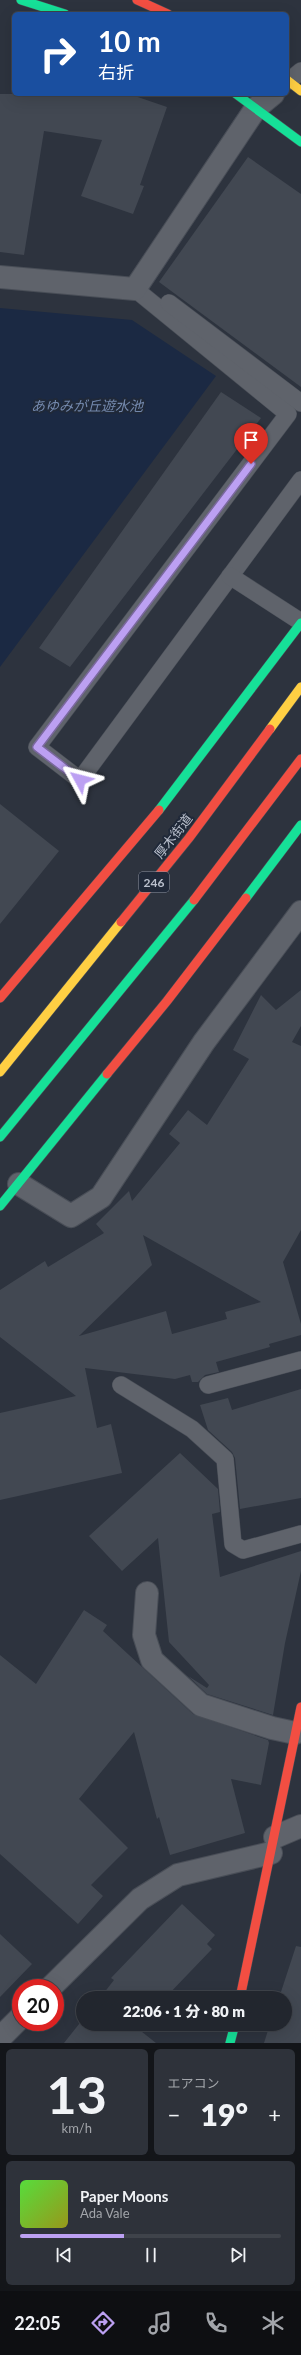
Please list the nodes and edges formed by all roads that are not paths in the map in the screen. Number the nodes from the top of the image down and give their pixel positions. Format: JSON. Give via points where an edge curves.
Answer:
{"nodes":[{"id":1,"x":21,"y":0,"type":"edge"},
{"id":2,"x":137,"y":0,"type":"edge"},
{"id":3,"x":59,"y":12,"type":"edge"},
{"id":4,"x":164,"y":12,"type":"edge"},
{"id":5,"x":239,"y":96,"type":"edge"},
{"id":6,"x":272,"y":96,"type":"edge"},
{"id":7,"x":256,"y":108,"type":"junction"},
{"id":8,"x":301,"y":142,"type":"edge"},
{"id":9,"x":0,"y":277,"type":"edge"},
{"id":10,"x":137,"y":285,"type":"junction"},
{"id":11,"x":301,"y":402,"type":"edge"},
{"id":12,"x":301,"y":480,"type":"edge"},
{"id":13,"x":230,"y":576,"type":"junction"},
{"id":14,"x":301,"y":623,"type":"edge"},
{"id":15,"x":301,"y":687,"type":"edge"},
{"id":16,"x":301,"y":759,"type":"edge"},
{"id":17,"x":301,"y":825,"type":"edge"},
{"id":18,"x":301,"y":912,"type":"edge"},
{"id":19,"x":0,"y":998,"type":"edge"},
{"id":20,"x":0,"y":1072,"type":"edge"},
{"id":21,"x":0,"y":1137,"type":"edge"},
{"id":22,"x":19,"y":1184,"type":"junction"},
{"id":23,"x":0,"y":1206,"type":"edge"},
{"id":24,"x":301,"y":1360,"type":"edge"},
{"id":25,"x":121,"y":1385,"type":"dead end"},
{"id":26,"x":208,"y":1385,"type":"dead end"},
{"id":27,"x":301,"y":1534,"type":"edge"},
{"id":28,"x":147,"y":1593,"type":"dead end"},
{"id":29,"x":301,"y":1707,"type":"edge"},
{"id":30,"x":294,"y":1733,"type":"junction"},
{"id":31,"x":301,"y":1826,"type":"edge"},
{"id":32,"x":273,"y":1845,"type":"junction"},
{"id":33,"x":59,"y":1979,"type":"edge"},
{"id":34,"x":242,"y":1991,"type":"edge"},
{"id":35,"x":12,"y":2026,"type":"edge"},
{"id":36,"x":233,"y":2031,"type":"edge"},
{"id":37,"x":0,"y":2038,"type":"edge"},
{"id":38,"x":230,"y":2043,"type":"edge"}],
"edges":[{"from":1,"to":3,"type":"main road"},
{"from":2,"to":4,"type":"main road"},
{"from":5,"to":7,"type":"main road"},
{"from":6,"to":7,"type":"street"},
{"from":7,"to":8,"type":"main road"},
{"from":7,"to":10,"type":"street"},
{"from":9,"to":10,"type":"street"},
{"from":10,"to":11,"type":"lane"},
{"from":10,"to":13,"type":"lane","via":[[288,414],[37,747],[80,780]]},
{"from":12,"to":13,"type":"lane"},
{"from":13,"to":14,"type":"lane"},
{"from":14,"to":19,"type":"main road","via":[[175,791]]},
{"from":15,"to":20,"type":"main road","name":"厚木街道","number":"246","via":[[189,838]]},
{"from":16,"to":21,"type":"main road","via":[[209,881]]},
{"from":17,"to":22,"type":"main road","via":[[167,1001]]},
{"from":18,"to":22,"type":"street","via":[[204,1042],[101,1197],[71,1216]]},
{"from":22,"to":23,"type":"main road"},
{"from":24,"to":26,"type":"lane"},
{"from":25,"to":27,"type":"lane","via":[[192,1429],[225,1459],[233,1544],[243,1550]]},
{"from":28,"to":30,"type":"street","via":[[144,1635],[152,1660],[202,1705]]},
{"from":29,"to":30,"type":"main road"},
{"from":30,"to":32,"type":"main road"},
{"from":31,"to":32,"type":"street"},
{"from":32,"to":33,"type":"street","via":[[178,1875],[140,1899]]},
{"from":32,"to":34,"type":"main road"},
{"from":35,"to":37,"type":"street"},
{"from":36,"to":38,"type":"main road"}]}
